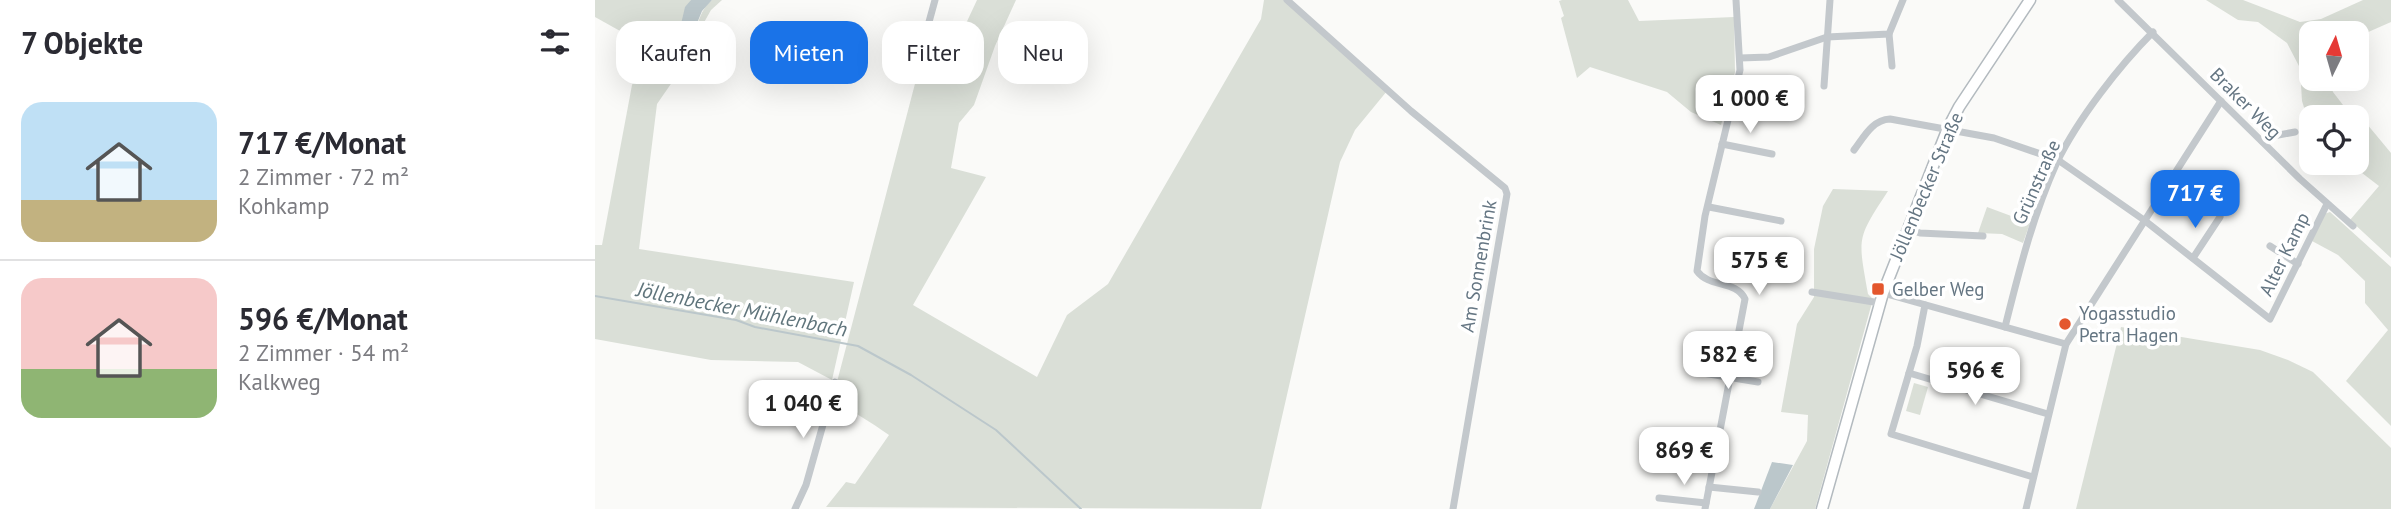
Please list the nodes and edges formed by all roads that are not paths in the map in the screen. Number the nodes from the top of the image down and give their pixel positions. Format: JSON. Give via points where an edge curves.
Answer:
{"nodes":[{"id":1,"x":935,"y":0,"type":"edge"},
{"id":2,"x":1287,"y":0,"type":"edge"},
{"id":3,"x":1830,"y":0,"type":"edge"},
{"id":4,"x":1903,"y":0,"type":"edge"},
{"id":5,"x":2030,"y":0,"type":"edge"},
{"id":6,"x":2118,"y":0,"type":"edge"},
{"id":7,"x":1739,"y":1,"type":"edge"},
{"id":8,"x":929,"y":21,"type":"edge"},
{"id":9,"x":2153,"y":32,"type":"junction"},
{"id":10,"x":1889,"y":34,"type":"junction"},
{"id":11,"x":1827,"y":37,"type":"junction"},
{"id":12,"x":1740,"y":58,"type":"junction"},
{"id":13,"x":1892,"y":66,"type":"dead end"},
{"id":14,"x":1824,"y":86,"type":"dead end"},
{"id":15,"x":2221,"y":101,"type":"junction"},
{"id":16,"x":1948,"y":128,"type":"junction"},
{"id":17,"x":2295,"y":132,"type":"dead end"},
{"id":18,"x":2262,"y":141,"type":"junction"},
{"id":19,"x":1722,"y":144,"type":"junction"},
{"id":20,"x":1854,"y":150,"type":"dead end"},
{"id":21,"x":1772,"y":154,"type":"dead end"},
{"id":22,"x":2058,"y":160,"type":"junction"},
{"id":23,"x":2327,"y":204,"type":"junction"},
{"id":24,"x":1709,"y":207,"type":"junction"},
{"id":25,"x":2220,"y":217,"type":"dead end"},
{"id":26,"x":2144,"y":220,"type":"junction"},
{"id":27,"x":1781,"y":221,"type":"dead end"},
{"id":28,"x":2353,"y":226,"type":"dead end"},
{"id":29,"x":1908,"y":229,"type":"junction"},
{"id":30,"x":1983,"y":236,"type":"dead end"},
{"id":31,"x":2270,"y":246,"type":"dead end"},
{"id":32,"x":2193,"y":258,"type":"junction"},
{"id":33,"x":2298,"y":264,"type":"junction"},
{"id":34,"x":1812,"y":292,"type":"dead end"},
{"id":35,"x":1881,"y":298,"type":"junction"},
{"id":36,"x":1925,"y":305,"type":"junction"},
{"id":37,"x":2005,"y":327,"type":"junction"},
{"id":38,"x":2066,"y":344,"type":"junction"},
{"id":39,"x":1703,"y":373,"type":"dead end"},
{"id":40,"x":1909,"y":373,"type":"junction"},
{"id":41,"x":1730,"y":377,"type":"junction"},
{"id":42,"x":835,"y":382,"type":"dead end"},
{"id":43,"x":1758,"y":382,"type":"dead end"},
{"id":44,"x":2048,"y":414,"type":"junction"},
{"id":45,"x":2033,"y":477,"type":"junction"},
{"id":46,"x":1709,"y":487,"type":"junction"},
{"id":47,"x":1758,"y":492,"type":"dead end"},
{"id":48,"x":1659,"y":498,"type":"dead end"},
{"id":49,"x":1705,"y":506,"type":"edge"},
{"id":50,"x":795,"y":509,"type":"edge"},
{"id":51,"x":1453,"y":509,"type":"edge"},
{"id":52,"x":1822,"y":509,"type":"edge"},
{"id":53,"x":2026,"y":509,"type":"edge"}],
"edges":[{"from":1,"to":8,"type":"street"},
{"from":2,"to":51,"type":"street","name":"Am Sonnenbrink","via":[[1507,194]]},
{"from":3,"to":11,"type":"street"},
{"from":4,"to":10,"type":"street"},
{"from":5,"to":16,"type":"main road","name":"Jöllenbecker Straße"},
{"from":6,"to":9,"type":"street","name":"Braker Weg"},
{"from":7,"to":12,"type":"street"},
{"from":9,"to":15,"type":"street","name":"Braker Weg"},
{"from":9,"to":22,"type":"street","name":"Grünstraße","via":[[2116,71]]},
{"from":10,"to":11,"type":"street"},
{"from":10,"to":13,"type":"street"},
{"from":11,"to":12,"type":"street","via":[[1769,57]]},
{"from":11,"to":14,"type":"street"},
{"from":12,"to":19,"type":"street"},
{"from":15,"to":18,"type":"street","name":"Braker Weg"},
{"from":15,"to":26,"type":"street"},
{"from":16,"to":20,"type":"street","via":[[1882,119]]},
{"from":16,"to":22,"type":"street"},
{"from":16,"to":29,"type":"main road","name":"Jöllenbecker Straße"},
{"from":17,"to":18,"type":"street"},
{"from":18,"to":23,"type":"street","name":"Braker Weg"},
{"from":19,"to":21,"type":"street"},
{"from":19,"to":24,"type":"street"},
{"from":22,"to":26,"type":"street"},
{"from":22,"to":37,"type":"street","name":"Grünstraße","via":[[2028,237]]},
{"from":23,"to":28,"type":"street","name":"Braker Weg"},
{"from":23,"to":33,"type":"street","name":"Alter Kamp"},
{"from":24,"to":27,"type":"street"},
{"from":24,"to":41,"type":"street","via":[[1697,271],[1703,279],[1736,289],[1745,299]]},
{"from":25,"to":32,"type":"street"},
{"from":26,"to":32,"type":"street"},
{"from":26,"to":38,"type":"street"},
{"from":29,"to":30,"type":"street"},
{"from":29,"to":35,"type":"main road","name":"Jöllenbecker Straße"},
{"from":31,"to":33,"type":"street"},
{"from":32,"to":33,"type":"street","name":"Alter Kamp","via":[[2270,319]]},
{"from":34,"to":35,"type":"street"},
{"from":35,"to":36,"type":"street"},
{"from":35,"to":52,"type":"main road","name":"Jöllenbecker Straße"},
{"from":36,"to":37,"type":"street"},
{"from":36,"to":40,"type":"street"},
{"from":37,"to":38,"type":"street"},
{"from":38,"to":44,"type":"street"},
{"from":39,"to":41,"type":"street"},
{"from":40,"to":44,"type":"street"},
{"from":40,"to":45,"type":"street","via":[[1892,434]]},
{"from":41,"to":43,"type":"street"},
{"from":41,"to":46,"type":"street"},
{"from":42,"to":50,"type":"street"},
{"from":44,"to":45,"type":"street"},
{"from":45,"to":53,"type":"street"},
{"from":46,"to":47,"type":"street"},
{"from":46,"to":49,"type":"street"},
{"from":48,"to":49,"type":"street"}]}
